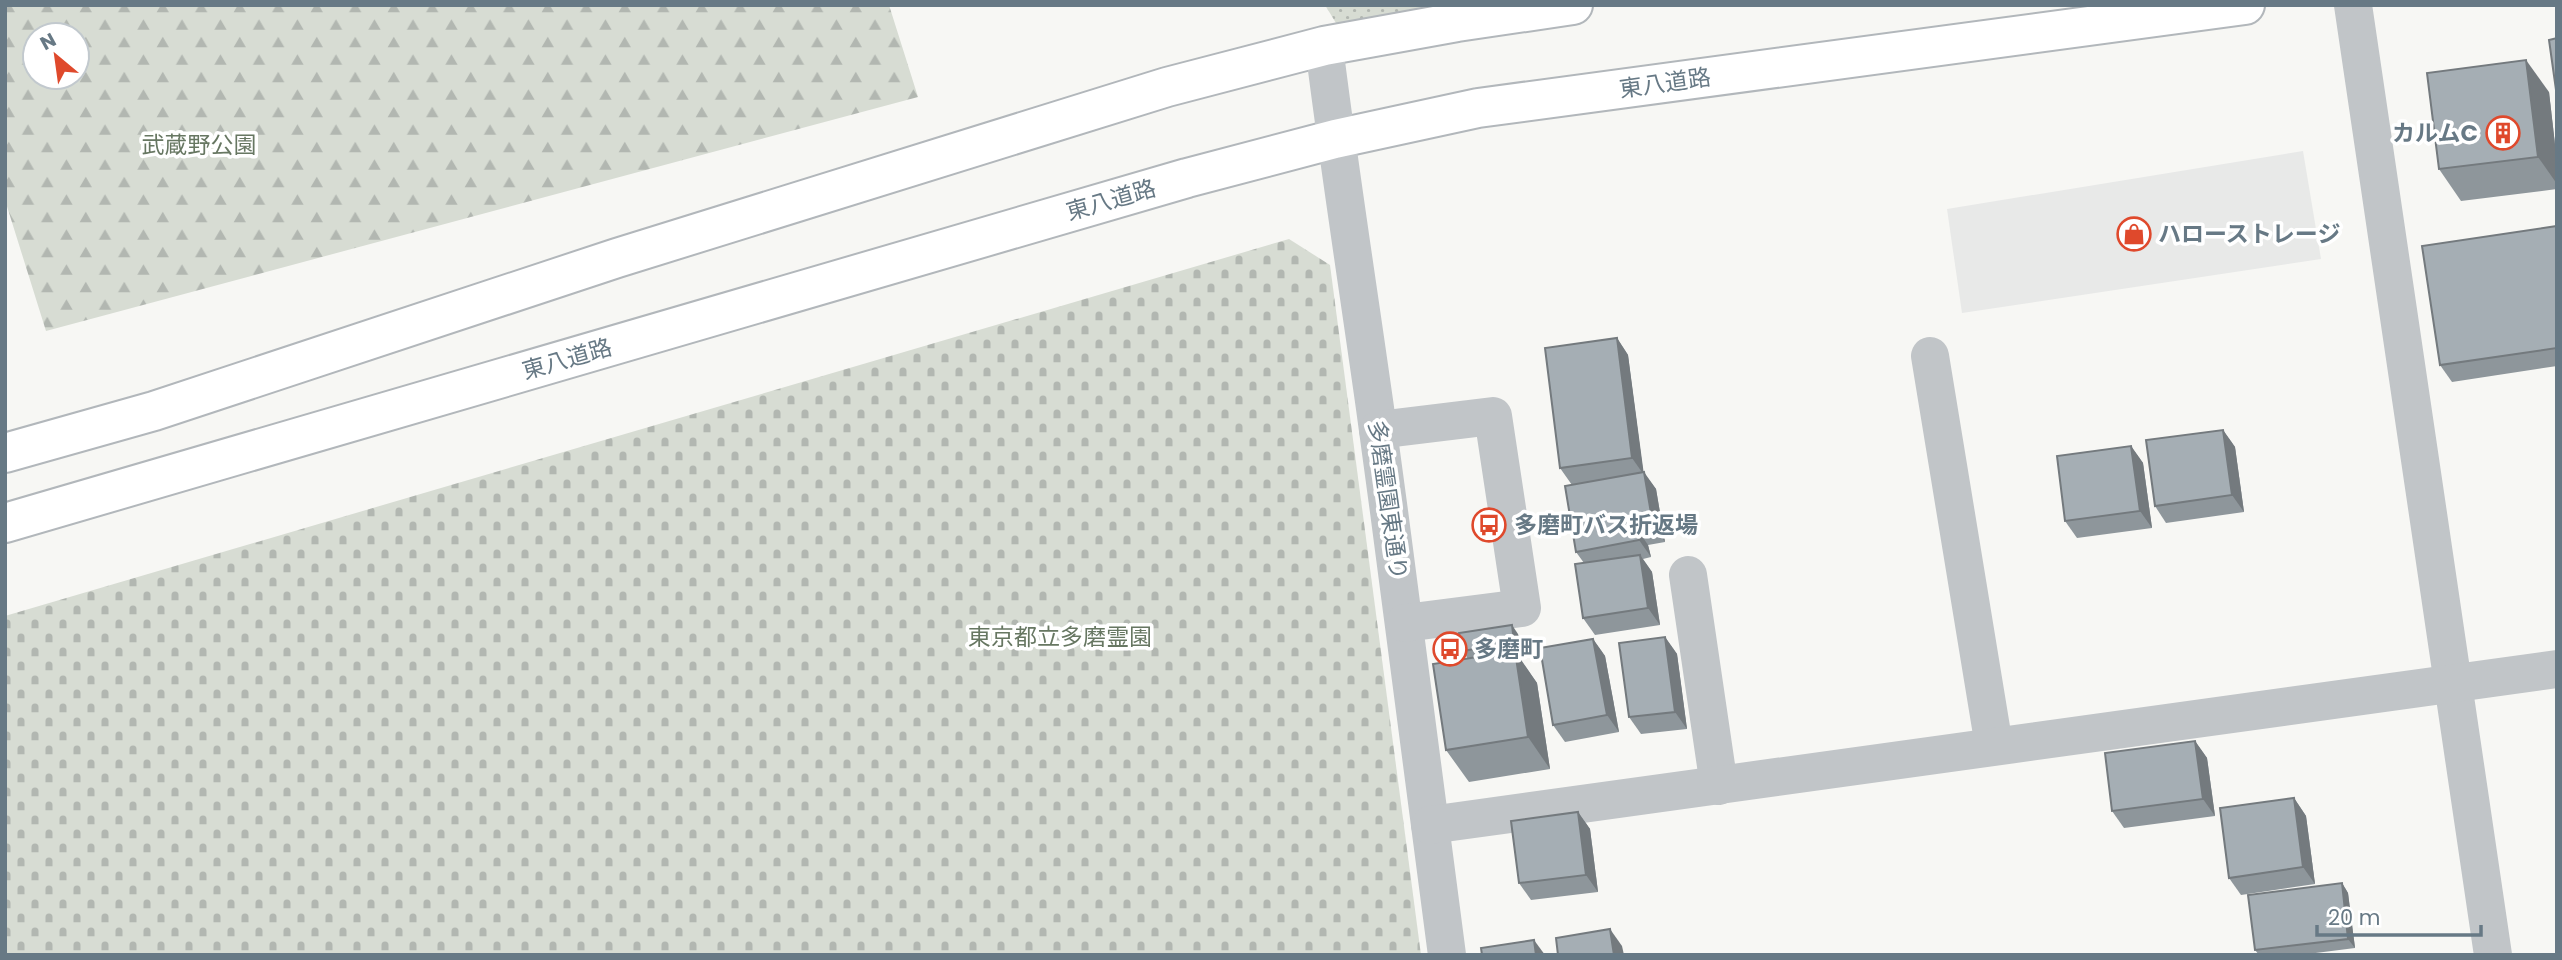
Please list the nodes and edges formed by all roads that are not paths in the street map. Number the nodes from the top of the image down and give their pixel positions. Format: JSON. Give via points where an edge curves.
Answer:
{"nodes":[{"id":1,"x":1573,"y":5,"type":"edge"},
{"id":2,"x":2245,"y":5,"type":"edge"},
{"id":3,"x":2353,"y":5,"type":"edge"},
{"id":4,"x":1324,"y":46,"type":"junction"},
{"id":5,"x":1335,"y":139,"type":"junction"},
{"id":6,"x":1930,"y":356,"type":"dead end"},
{"id":7,"x":1378,"y":430,"type":"junction"},
{"id":8,"x":5,"y":453,"type":"edge"},
{"id":9,"x":5,"y":523,"type":"edge"},
{"id":10,"x":1688,"y":575,"type":"dead end"},
{"id":11,"x":1405,"y":623,"type":"junction"},
{"id":12,"x":2557,"y":669,"type":"edge"},
{"id":13,"x":2453,"y":683,"type":"junction"},
{"id":14,"x":1994,"y":746,"type":"junction"},
{"id":15,"x":1719,"y":786,"type":"junction"},
{"id":16,"x":1430,"y":825,"type":"junction"},
{"id":17,"x":1447,"y":955,"type":"edge"},
{"id":18,"x":2493,"y":955,"type":"edge"}],
"edges":[{"from":1,"to":4,"type":"main road"},
{"from":2,"to":5,"type":"main road","name":"東八道路","via":[[1478,108]]},
{"from":3,"to":13,"type":"street"},
{"from":4,"to":5,"type":"street","name":"多磨霊園東通り"},
{"from":4,"to":8,"type":"main road","via":[[1140,96],[617,258],[154,411]]},
{"from":5,"to":7,"type":"street","name":"多磨霊園東通り"},
{"from":5,"to":9,"type":"main road","name":"東八道路","via":[[1187,178]]},
{"from":6,"to":14,"type":"street"},
{"from":7,"to":11,"type":"street","name":"多磨霊園東通り"},
{"from":7,"to":11,"type":"street","via":[[1493,416],[1522,608]]},
{"from":10,"to":15,"type":"street"},
{"from":11,"to":16,"type":"street","name":"多磨霊園東通り"},
{"from":12,"to":13,"type":"street"},
{"from":13,"to":14,"type":"street"},
{"from":13,"to":18,"type":"street"},
{"from":14,"to":15,"type":"street"},
{"from":15,"to":16,"type":"street"},
{"from":16,"to":17,"type":"street","name":"多磨霊園東通り"}]}
